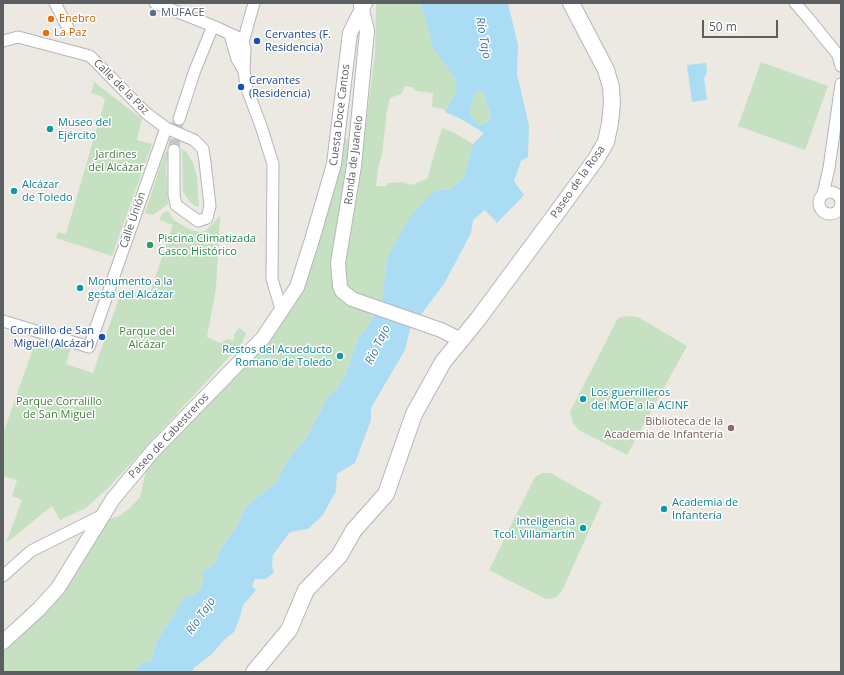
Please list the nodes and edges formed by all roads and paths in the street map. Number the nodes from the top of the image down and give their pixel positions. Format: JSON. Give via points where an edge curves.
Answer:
{"nodes":[{"id":1,"x":55,"y":3,"type":"edge"},
{"id":2,"x":154,"y":3,"type":"edge"},
{"id":3,"x":254,"y":3,"type":"edge"},
{"id":4,"x":571,"y":3,"type":"edge"},
{"id":5,"x":794,"y":3,"type":"edge"},
{"id":6,"x":362,"y":4,"type":"edge"},
{"id":7,"x":213,"y":26,"type":"junction"},
{"id":8,"x":68,"y":28,"type":"dead end"},
{"id":9,"x":230,"y":35,"type":"junction"},
{"id":10,"x":3,"y":42,"type":"edge"},
{"id":11,"x":244,"y":47,"type":"junction"},
{"id":12,"x":234,"y":50,"type":"junction"},
{"id":13,"x":841,"y":66,"type":"edge"},
{"id":14,"x":244,"y":71,"type":"junction"},
{"id":15,"x":841,"y":84,"type":"edge"},
{"id":16,"x":179,"y":119,"type":"tunnel mouth"},
{"id":17,"x":166,"y":128,"type":"junction"},
{"id":18,"x":174,"y":150,"type":"tunnel mouth"},
{"id":19,"x":829,"y":193,"type":"junction"},
{"id":20,"x":837,"y":215,"type":"edge"},
{"id":21,"x":281,"y":309,"type":"junction"},
{"id":22,"x":3,"y":321,"type":"edge"},
{"id":23,"x":461,"y":340,"type":"junction"},
{"id":24,"x":103,"y":515,"type":"junction"},
{"id":25,"x":4,"y":572,"type":"edge"},
{"id":26,"x":3,"y":642,"type":"edge"},
{"id":27,"x":254,"y":672,"type":"edge"}],
"edges":[{"from":1,"to":8,"type":"street"},
{"from":2,"to":7,"type":"street"},
{"from":3,"to":11,"type":"street"},
{"from":4,"to":23,"type":"main road","name":"Paseo de la Rosa","via":[[606,70],[611,87],[612,103],[606,142],[561,207]]},
{"from":5,"to":13,"type":"street","via":[[838,55]]},
{"from":6,"to":21,"type":"street","name":"Cuesta Doce Cantos","via":[[350,33],[334,164],[296,287]]},
{"from":6,"to":23,"type":"street","name":"Ronda de Juanelo","via":[[367,31],[354,166],[338,264],[342,291],[358,302],[442,330]]},
{"from":7,"to":9,"type":"street"},
{"from":7,"to":16,"type":"street"},
{"from":9,"to":11,"type":"street","via":[[237,37]]},
{"from":9,"to":12,"type":"street"},
{"from":10,"to":17,"type":"street","name":"Calle de la Paz","via":[[18,37],[90,56],[146,113]]},
{"from":11,"to":12,"type":"street"},
{"from":11,"to":14,"type":"street"},
{"from":12,"to":14,"type":"street"},
{"from":14,"to":21,"type":"street","via":[[246,86],[262,126],[273,164],[272,278]]},
{"from":15,"to":19,"type":"street","via":[[829,168]]},
{"from":17,"to":18,"type":"street","via":[[194,140],[203,149],[210,206],[207,218],[198,221],[176,205]]},
{"from":17,"to":22,"type":"street","name":"Calle Unión","via":[[89,347]]},
{"from":19,"to":20,"type":"street","via":[[841,200]]},
{"from":19,"to":20,"type":"street","via":[[820,199],[819,205],[825,212]]},
{"from":21,"to":24,"type":"street","name":"Paseo de Cabestreros","via":[[263,338],[152,452]]},
{"from":23,"to":27,"type":"main road","name":"Paseo de la Rosa","via":[[443,362],[414,414],[386,494],[354,530],[339,556],[306,590],[289,630]]},
{"from":24,"to":25,"type":"street","via":[[31,551]]},
{"from":24,"to":26,"type":"street","name":"Paseo de Cabestreros","via":[[58,588]]}]}
